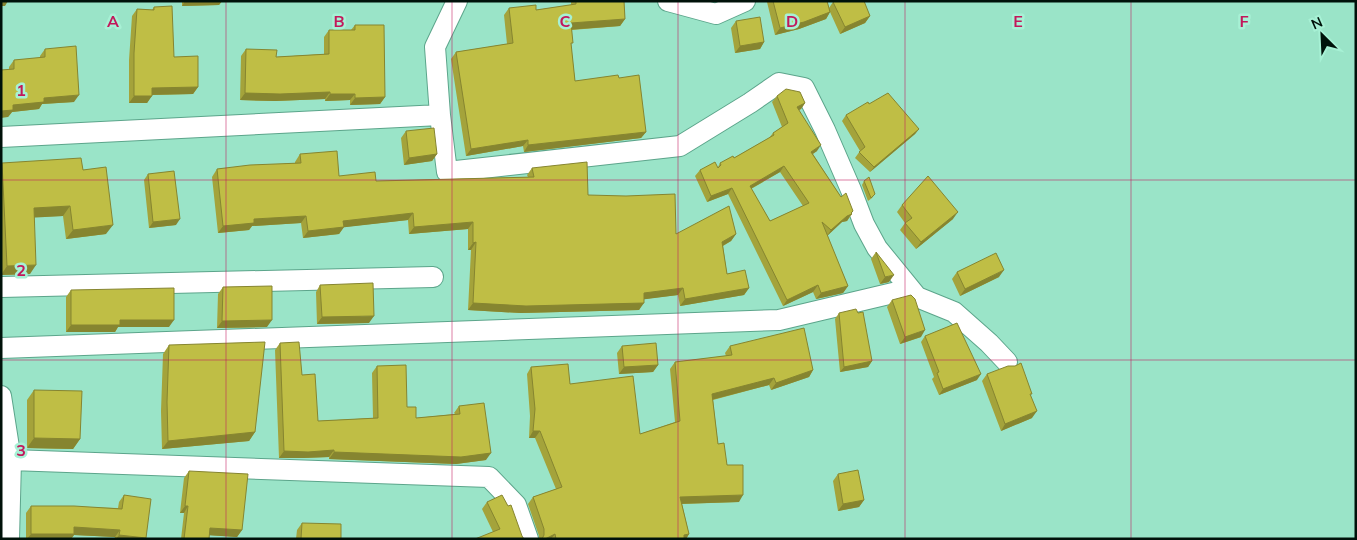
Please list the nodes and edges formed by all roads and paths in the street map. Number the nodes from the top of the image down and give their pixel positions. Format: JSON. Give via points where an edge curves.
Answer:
{"nodes":[{"id":1,"x":457,"y":1,"type":"edge"},
{"id":2,"x":668,"y":1,"type":"edge"},
{"id":3,"x":745,"y":1,"type":"edge"},
{"id":4,"x":440,"y":115,"type":"junction"},
{"id":5,"x":1,"y":137,"type":"edge"},
{"id":6,"x":433,"y":277,"type":"dead end"},
{"id":7,"x":1,"y":287,"type":"edge"},
{"id":8,"x":910,"y":289,"type":"junction"},
{"id":9,"x":1,"y":348,"type":"edge"},
{"id":10,"x":1007,"y":362,"type":"dead end"},
{"id":11,"x":1,"y":396,"type":"edge"},
{"id":12,"x":11,"y":460,"type":"junction"},
{"id":13,"x":9,"y":539,"type":"edge"},
{"id":14,"x":528,"y":539,"type":"edge"}],
"edges":[{"from":1,"to":4,"type":"street","via":[[435,47]]},
{"from":2,"to":3,"type":"street","via":[[716,14]]},
{"from":4,"to":5,"type":"street"},
{"from":4,"to":8,"type":"street","via":[[447,172],[680,146],[779,83],[804,88],[844,172],[864,224],[877,248]]},
{"from":6,"to":7,"type":"street"},
{"from":8,"to":9,"type":"street","via":[[779,320]]},
{"from":8,"to":10,"type":"street","via":[[917,297],[954,312]]},
{"from":11,"to":12,"type":"street"},
{"from":12,"to":13,"type":"street"},
{"from":12,"to":14,"type":"street","via":[[489,477],[516,505]]}]}
